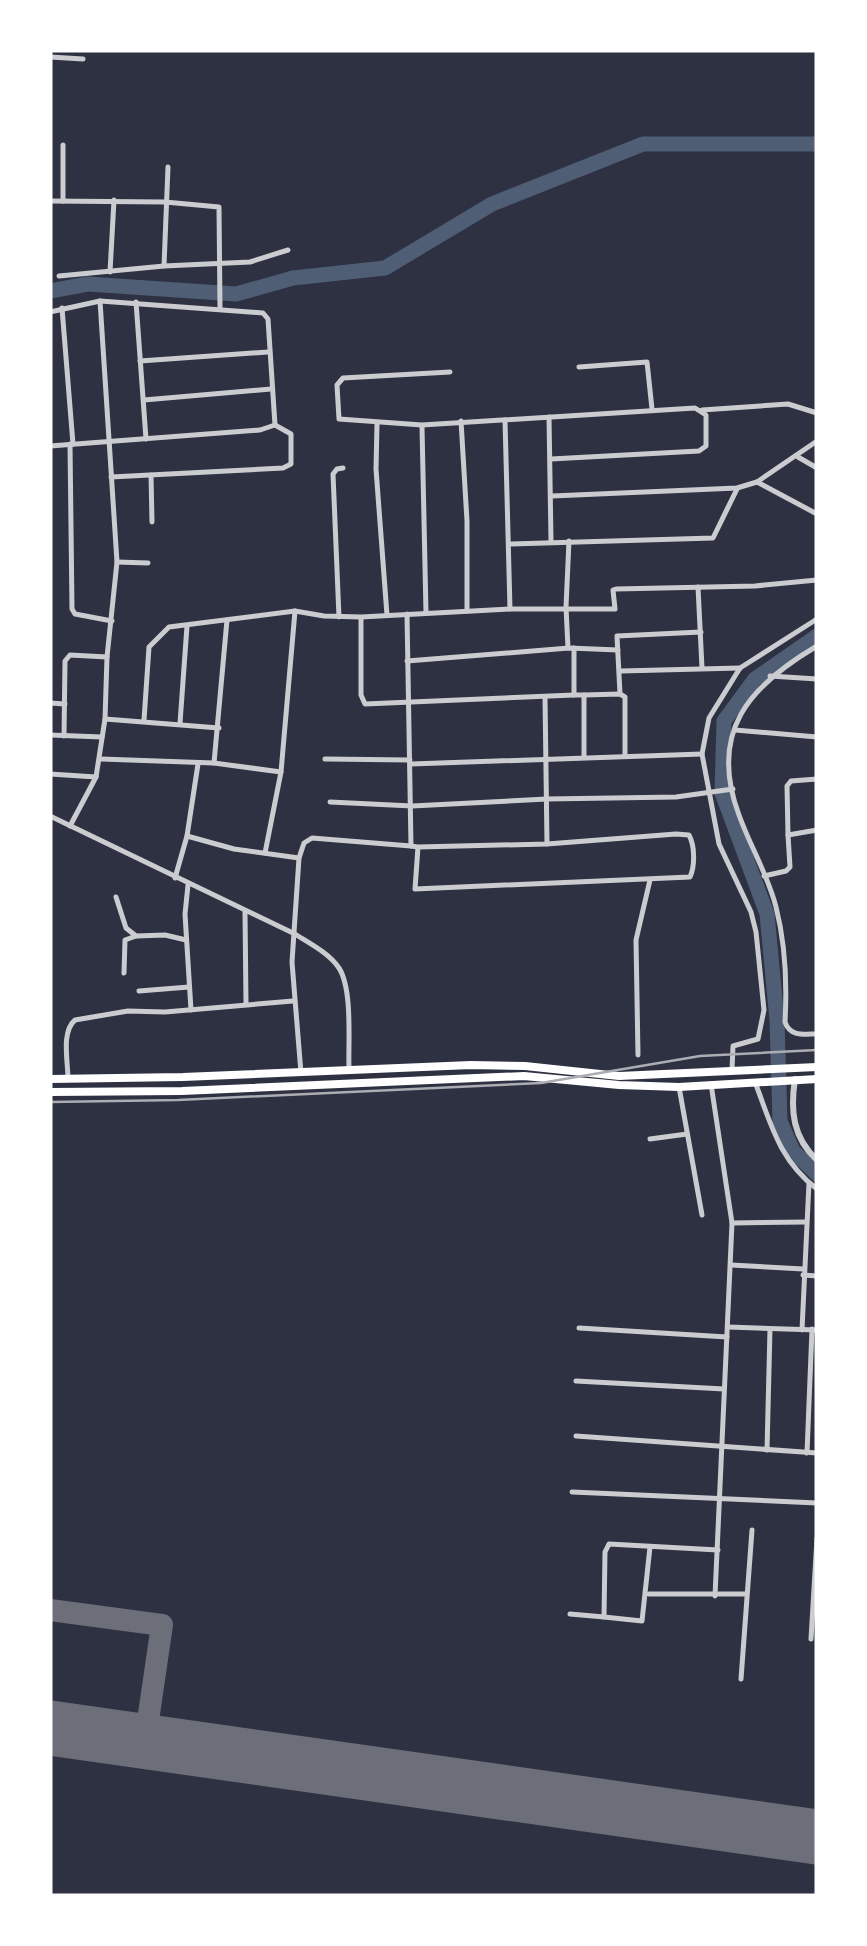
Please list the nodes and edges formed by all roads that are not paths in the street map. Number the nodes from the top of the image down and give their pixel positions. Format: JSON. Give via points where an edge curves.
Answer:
{"nodes":[{"id":1,"x":50,"y":56,"type":"edge"},
{"id":2,"x":83,"y":59,"type":"dead end"},
{"id":3,"x":64,"y":145,"type":"dead end"},
{"id":4,"x":168,"y":167,"type":"dead end"},
{"id":5,"x":114,"y":200,"type":"junction"},
{"id":6,"x":50,"y":201,"type":"edge"},
{"id":7,"x":63,"y":201,"type":"junction"},
{"id":8,"x":166,"y":202,"type":"junction"},
{"id":9,"x":288,"y":250,"type":"dead end"},
{"id":10,"x":220,"y":264,"type":"junction"},
{"id":11,"x":164,"y":266,"type":"junction"},
{"id":12,"x":110,"y":272,"type":"junction"},
{"id":13,"x":59,"y":276,"type":"dead end"},
{"id":14,"x":100,"y":301,"type":"junction"},
{"id":15,"x":136,"y":302,"type":"junction"},
{"id":16,"x":62,"y":308,"type":"junction"},
{"id":17,"x":220,"y":309,"type":"junction"},
{"id":18,"x":50,"y":312,"type":"edge"},
{"id":19,"x":268,"y":352,"type":"junction"},
{"id":20,"x":140,"y":361,"type":"junction"},
{"id":21,"x":579,"y":367,"type":"dead end"},
{"id":22,"x":450,"y":372,"type":"dead end"},
{"id":23,"x":271,"y":388,"type":"junction"},
{"id":24,"x":144,"y":400,"type":"junction"},
{"id":25,"x":652,"y":409,"type":"junction"},
{"id":26,"x":702,"y":410,"type":"junction"},
{"id":27,"x":817,"y":413,"type":"edge"},
{"id":28,"x":549,"y":417,"type":"junction"},
{"id":29,"x":505,"y":420,"type":"junction"},
{"id":30,"x":461,"y":421,"type":"junction"},
{"id":31,"x":376,"y":423,"type":"junction"},
{"id":32,"x":275,"y":425,"type":"junction"},
{"id":33,"x":422,"y":425,"type":"junction"},
{"id":34,"x":146,"y":440,"type":"junction"},
{"id":35,"x":109,"y":442,"type":"junction"},
{"id":36,"x":817,"y":442,"type":"edge"},
{"id":37,"x":72,"y":444,"type":"junction"},
{"id":38,"x":50,"y":446,"type":"edge"},
{"id":39,"x":797,"y":456,"type":"junction"},
{"id":40,"x":551,"y":459,"type":"junction"},
{"id":41,"x":342,"y":468,"type":"dead end"},
{"id":42,"x":817,"y":468,"type":"edge"},
{"id":43,"x":151,"y":475,"type":"junction"},
{"id":44,"x":111,"y":478,"type":"junction"},
{"id":45,"x":757,"y":482,"type":"junction"},
{"id":46,"x":737,"y":488,"type":"junction"},
{"id":47,"x":552,"y":496,"type":"junction"},
{"id":48,"x":817,"y":514,"type":"edge"},
{"id":49,"x":152,"y":522,"type":"dead end"},
{"id":50,"x":551,"y":541,"type":"junction"},
{"id":51,"x":569,"y":541,"type":"junction"},
{"id":52,"x":510,"y":544,"type":"junction"},
{"id":53,"x":117,"y":562,"type":"junction"},
{"id":54,"x":148,"y":563,"type":"dead end"},
{"id":55,"x":817,"y":580,"type":"edge"},
{"id":56,"x":698,"y":587,"type":"junction"},
{"id":57,"x":566,"y":608,"type":"junction"},
{"id":58,"x":510,"y":609,"type":"junction"},
{"id":59,"x":294,"y":611,"type":"junction"},
{"id":60,"x":467,"y":611,"type":"junction"},
{"id":61,"x":407,"y":614,"type":"junction"},
{"id":62,"x":426,"y":614,"type":"junction"},
{"id":63,"x":387,"y":615,"type":"junction"},
{"id":64,"x":339,"y":617,"type":"junction"},
{"id":65,"x":361,"y":617,"type":"junction"},
{"id":66,"x":817,"y":619,"type":"edge"},
{"id":67,"x":227,"y":620,"type":"junction"},
{"id":68,"x":112,"y":622,"type":"junction"},
{"id":69,"x":187,"y":626,"type":"junction"},
{"id":70,"x":701,"y":632,"type":"junction"},
{"id":71,"x":817,"y":646,"type":"edge"},
{"id":72,"x":571,"y":648,"type":"junction"},
{"id":73,"x":618,"y":650,"type":"junction"},
{"id":74,"x":107,"y":657,"type":"junction"},
{"id":75,"x":406,"y":661,"type":"junction"},
{"id":76,"x":702,"y":668,"type":"junction"},
{"id":77,"x":740,"y":668,"type":"junction"},
{"id":78,"x":621,"y":671,"type":"junction"},
{"id":79,"x":770,"y":676,"type":"junction"},
{"id":80,"x":817,"y":679,"type":"edge"},
{"id":81,"x":620,"y":694,"type":"junction"},
{"id":82,"x":574,"y":695,"type":"junction"},
{"id":83,"x":584,"y":695,"type":"junction"},
{"id":84,"x":545,"y":697,"type":"junction"},
{"id":85,"x":50,"y":703,"type":"edge"},
{"id":86,"x":65,"y":704,"type":"junction"},
{"id":87,"x":409,"y":704,"type":"junction"},
{"id":88,"x":105,"y":719,"type":"junction"},
{"id":89,"x":144,"y":720,"type":"junction"},
{"id":90,"x":180,"y":723,"type":"junction"},
{"id":91,"x":219,"y":728,"type":"junction"},
{"id":92,"x":734,"y":730,"type":"junction"},
{"id":93,"x":50,"y":735,"type":"edge"},
{"id":94,"x":64,"y":736,"type":"junction"},
{"id":95,"x":103,"y":737,"type":"junction"},
{"id":96,"x":817,"y":737,"type":"edge"},
{"id":97,"x":702,"y":754,"type":"junction"},
{"id":98,"x":624,"y":756,"type":"junction"},
{"id":99,"x":584,"y":757,"type":"junction"},
{"id":100,"x":325,"y":758,"type":"dead end"},
{"id":101,"x":544,"y":758,"type":"junction"},
{"id":102,"x":100,"y":759,"type":"junction"},
{"id":103,"x":411,"y":762,"type":"junction"},
{"id":104,"x":214,"y":763,"type":"junction"},
{"id":105,"x":198,"y":764,"type":"junction"},
{"id":106,"x":282,"y":772,"type":"junction"},
{"id":107,"x":50,"y":774,"type":"edge"},
{"id":108,"x":96,"y":777,"type":"junction"},
{"id":109,"x":817,"y":779,"type":"edge"},
{"id":110,"x":732,"y":789,"type":"junction"},
{"id":111,"x":709,"y":793,"type":"junction"},
{"id":112,"x":547,"y":798,"type":"junction"},
{"id":113,"x":330,"y":802,"type":"dead end"},
{"id":114,"x":412,"y":806,"type":"junction"},
{"id":115,"x":50,"y":816,"type":"edge"},
{"id":116,"x":70,"y":826,"type":"junction"},
{"id":117,"x":817,"y":830,"type":"edge"},
{"id":118,"x":788,"y":835,"type":"junction"},
{"id":119,"x":187,"y":836,"type":"junction"},
{"id":120,"x":547,"y":844,"type":"junction"},
{"id":121,"x":415,"y":846,"type":"junction"},
{"id":122,"x":265,"y":854,"type":"junction"},
{"id":123,"x":299,"y":858,"type":"junction"},
{"id":124,"x":764,"y":876,"type":"junction"},
{"id":125,"x":175,"y":878,"type":"junction"},
{"id":126,"x":650,"y":878,"type":"junction"},
{"id":127,"x":188,"y":884,"type":"junction"},
{"id":128,"x":116,"y":897,"type":"dead end"},
{"id":129,"x":245,"y":912,"type":"junction"},
{"id":130,"x":295,"y":934,"type":"junction"},
{"id":131,"x":136,"y":936,"type":"junction"},
{"id":132,"x":186,"y":940,"type":"junction"},
{"id":133,"x":124,"y":974,"type":"dead end"},
{"id":134,"x":189,"y":987,"type":"junction"},
{"id":135,"x":140,"y":992,"type":"dead end"},
{"id":136,"x":294,"y":1001,"type":"junction"},
{"id":137,"x":246,"y":1004,"type":"junction"},
{"id":138,"x":191,"y":1010,"type":"junction"},
{"id":139,"x":817,"y":1034,"type":"edge"},
{"id":140,"x":638,"y":1055,"type":"dead end"},
{"id":141,"x":525,"y":1066,"type":"junction"},
{"id":142,"x":817,"y":1066,"type":"edge"},
{"id":143,"x":348,"y":1070,"type":"junction"},
{"id":144,"x":732,"y":1070,"type":"junction"},
{"id":145,"x":301,"y":1073,"type":"junction"},
{"id":146,"x":524,"y":1076,"type":"junction"},
{"id":147,"x":183,"y":1077,"type":"junction"},
{"id":148,"x":68,"y":1078,"type":"junction"},
{"id":149,"x":50,"y":1079,"type":"edge"},
{"id":150,"x":794,"y":1079,"type":"junction"},
{"id":151,"x":817,"y":1079,"type":"edge"},
{"id":152,"x":757,"y":1082,"type":"junction"},
{"id":153,"x":710,"y":1084,"type":"junction"},
{"id":154,"x":678,"y":1087,"type":"junction"},
{"id":155,"x":182,"y":1091,"type":"junction"},
{"id":156,"x":50,"y":1092,"type":"edge"},
{"id":157,"x":687,"y":1134,"type":"junction"},
{"id":158,"x":650,"y":1139,"type":"dead end"},
{"id":159,"x":817,"y":1160,"type":"edge"},
{"id":160,"x":809,"y":1183,"type":"junction"},
{"id":161,"x":817,"y":1189,"type":"edge"},
{"id":162,"x":702,"y":1215,"type":"dead end"},
{"id":163,"x":806,"y":1222,"type":"junction"},
{"id":164,"x":732,"y":1223,"type":"junction"},
{"id":165,"x":731,"y":1265,"type":"junction"},
{"id":166,"x":803,"y":1272,"type":"junction"},
{"id":167,"x":817,"y":1276,"type":"edge"},
{"id":168,"x":728,"y":1327,"type":"junction"},
{"id":169,"x":579,"y":1328,"type":"dead end"},
{"id":170,"x":770,"y":1329,"type":"junction"},
{"id":171,"x":802,"y":1330,"type":"junction"},
{"id":172,"x":815,"y":1330,"type":"edge"},
{"id":173,"x":727,"y":1337,"type":"junction"},
{"id":174,"x":576,"y":1382,"type":"dead end"},
{"id":175,"x":724,"y":1389,"type":"junction"},
{"id":176,"x":576,"y":1436,"type":"dead end"},
{"id":177,"x":724,"y":1448,"type":"junction"},
{"id":178,"x":768,"y":1450,"type":"junction"},
{"id":179,"x":807,"y":1453,"type":"junction"},
{"id":180,"x":817,"y":1454,"type":"edge"},
{"id":181,"x":572,"y":1492,"type":"dead end"},
{"id":182,"x":722,"y":1500,"type":"junction"},
{"id":183,"x":817,"y":1503,"type":"edge"},
{"id":184,"x":752,"y":1530,"type":"dead end"},
{"id":185,"x":817,"y":1538,"type":"edge"},
{"id":186,"x":650,"y":1547,"type":"junction"},
{"id":187,"x":718,"y":1550,"type":"junction"},
{"id":188,"x":648,"y":1594,"type":"junction"},
{"id":189,"x":746,"y":1594,"type":"junction"},
{"id":190,"x":715,"y":1596,"type":"junction"},
{"id":191,"x":570,"y":1614,"type":"dead end"},
{"id":192,"x":604,"y":1617,"type":"junction"},
{"id":193,"x":812,"y":1638,"type":"dead end"},
{"id":194,"x":740,"y":1679,"type":"dead end"}],
"edges":[{"from":1,"to":2,"type":"street"},
{"from":3,"to":7,"type":"street"},
{"from":4,"to":8,"type":"street"},
{"from":5,"to":7,"type":"street"},
{"from":5,"to":8,"type":"street"},
{"from":5,"to":12,"type":"street"},
{"from":6,"to":7,"type":"street"},
{"from":8,"to":10,"type":"street","via":[[219,206]]},
{"from":8,"to":11,"type":"street"},
{"from":9,"to":10,"type":"street"},
{"from":10,"to":11,"type":"street"},
{"from":10,"to":17,"type":"street"},
{"from":11,"to":12,"type":"street"},
{"from":12,"to":13,"type":"street"},
{"from":14,"to":15,"type":"street"},
{"from":14,"to":16,"type":"street"},
{"from":14,"to":35,"type":"street"},
{"from":15,"to":17,"type":"street"},
{"from":15,"to":20,"type":"street"},
{"from":16,"to":18,"type":"street"},
{"from":16,"to":37,"type":"street"},
{"from":17,"to":19,"type":"street","via":[[263,313]]},
{"from":19,"to":20,"type":"street"},
{"from":19,"to":23,"type":"street"},
{"from":20,"to":24,"type":"street"},
{"from":21,"to":25,"type":"street","via":[[648,362]]},
{"from":22,"to":31,"type":"street","via":[[338,381],[339,419]]},
{"from":23,"to":24,"type":"street"},
{"from":23,"to":32,"type":"street"},
{"from":24,"to":34,"type":"street"},
{"from":25,"to":26,"type":"street"},
{"from":25,"to":28,"type":"street"},
{"from":26,"to":27,"type":"street","via":[[788,404]]},
{"from":26,"to":40,"type":"street","via":[[707,435],[699,451]]},
{"from":28,"to":29,"type":"street"},
{"from":28,"to":40,"type":"street"},
{"from":29,"to":30,"type":"street"},
{"from":29,"to":52,"type":"street"},
{"from":30,"to":33,"type":"street"},
{"from":30,"to":60,"type":"street"},
{"from":31,"to":33,"type":"street"},
{"from":31,"to":63,"type":"street"},
{"from":32,"to":34,"type":"street"},
{"from":32,"to":43,"type":"street","via":[[291,434],[288,467]]},
{"from":33,"to":62,"type":"street"},
{"from":34,"to":35,"type":"street"},
{"from":35,"to":37,"type":"street"},
{"from":35,"to":44,"type":"street"},
{"from":36,"to":39,"type":"street"},
{"from":37,"to":38,"type":"street"},
{"from":37,"to":68,"type":"street","via":[[72,610]]},
{"from":39,"to":42,"type":"street"},
{"from":39,"to":45,"type":"street"},
{"from":40,"to":47,"type":"street"},
{"from":41,"to":64,"type":"street","via":[[333,474]]},
{"from":43,"to":44,"type":"street"},
{"from":43,"to":49,"type":"street"},
{"from":44,"to":53,"type":"street"},
{"from":45,"to":46,"type":"street"},
{"from":45,"to":48,"type":"street"},
{"from":46,"to":47,"type":"street"},
{"from":46,"to":51,"type":"street","via":[[712,538]]},
{"from":47,"to":50,"type":"street"},
{"from":50,"to":51,"type":"street"},
{"from":50,"to":52,"type":"street"},
{"from":51,"to":57,"type":"street"},
{"from":52,"to":58,"type":"street"},
{"from":53,"to":54,"type":"street"},
{"from":53,"to":68,"type":"street"},
{"from":55,"to":56,"type":"street"},
{"from":56,"to":57,"type":"street","via":[[616,589],[614,608]]},
{"from":56,"to":70,"type":"street"},
{"from":57,"to":58,"type":"street"},
{"from":57,"to":72,"type":"street"},
{"from":58,"to":60,"type":"street"},
{"from":59,"to":64,"type":"street"},
{"from":59,"to":67,"type":"street"},
{"from":59,"to":106,"type":"street"},
{"from":60,"to":62,"type":"street"},
{"from":61,"to":62,"type":"street"},
{"from":61,"to":63,"type":"street"},
{"from":61,"to":75,"type":"street"},
{"from":63,"to":65,"type":"street"},
{"from":64,"to":65,"type":"street"},
{"from":65,"to":87,"type":"street","via":[[362,702]]},
{"from":66,"to":77,"type":"street"},
{"from":67,"to":69,"type":"street"},
{"from":67,"to":91,"type":"street"},
{"from":68,"to":74,"type":"street"},
{"from":69,"to":89,"type":"street","via":[[169,628],[149,647]]},
{"from":69,"to":90,"type":"street"},
{"from":70,"to":73,"type":"street","via":[[617,636]]},
{"from":70,"to":76,"type":"street"},
{"from":71,"to":79,"type":"street"},
{"from":72,"to":73,"type":"street"},
{"from":72,"to":75,"type":"street"},
{"from":72,"to":82,"type":"street"},
{"from":73,"to":78,"type":"street"},
{"from":74,"to":86,"type":"street","via":[[67,658]]},
{"from":74,"to":88,"type":"street"},
{"from":75,"to":87,"type":"street"},
{"from":76,"to":77,"type":"street"},
{"from":76,"to":78,"type":"street"},
{"from":77,"to":97,"type":"street","via":[[709,718]]},
{"from":78,"to":81,"type":"street"},
{"from":79,"to":80,"type":"street"},
{"from":79,"to":92,"type":"street"},
{"from":81,"to":83,"type":"street"},
{"from":81,"to":98,"type":"street","via":[[626,701]]},
{"from":82,"to":83,"type":"street"},
{"from":82,"to":84,"type":"street"},
{"from":83,"to":99,"type":"street"},
{"from":84,"to":87,"type":"street"},
{"from":84,"to":101,"type":"street"},
{"from":85,"to":86,"type":"street"},
{"from":86,"to":94,"type":"street"},
{"from":87,"to":103,"type":"street"},
{"from":88,"to":89,"type":"street"},
{"from":88,"to":95,"type":"street"},
{"from":89,"to":90,"type":"street"},
{"from":90,"to":91,"type":"street"},
{"from":91,"to":104,"type":"street"},
{"from":92,"to":96,"type":"street"},
{"from":92,"to":110,"type":"street"},
{"from":93,"to":94,"type":"street"},
{"from":94,"to":95,"type":"street"},
{"from":95,"to":102,"type":"street"},
{"from":97,"to":98,"type":"street"},
{"from":97,"to":111,"type":"street"},
{"from":98,"to":99,"type":"street"},
{"from":99,"to":101,"type":"street"},
{"from":100,"to":103,"type":"street"},
{"from":101,"to":103,"type":"street"},
{"from":101,"to":112,"type":"street"},
{"from":102,"to":105,"type":"street"},
{"from":102,"to":108,"type":"street"},
{"from":103,"to":114,"type":"street"},
{"from":104,"to":105,"type":"street"},
{"from":104,"to":106,"type":"street"},
{"from":105,"to":119,"type":"street"},
{"from":106,"to":122,"type":"street"},
{"from":107,"to":108,"type":"street"},
{"from":108,"to":116,"type":"street"},
{"from":109,"to":118,"type":"street","via":[[787,786]]},
{"from":110,"to":111,"type":"street"},
{"from":110,"to":124,"type":"street"},
{"from":111,"to":112,"type":"street"},
{"from":111,"to":144,"type":"street","via":[[718,844],[751,912],[762,990],[762,1031],[754,1043],[733,1046]]},
{"from":112,"to":114,"type":"street"},
{"from":112,"to":120,"type":"street"},
{"from":113,"to":114,"type":"street"},
{"from":114,"to":121,"type":"street"},
{"from":115,"to":116,"type":"street"},
{"from":116,"to":125,"type":"street"},
{"from":117,"to":118,"type":"street"},
{"from":118,"to":124,"type":"street","via":[[790,867]]},
{"from":119,"to":122,"type":"street"},
{"from":119,"to":125,"type":"street"},
{"from":120,"to":121,"type":"street"},
{"from":120,"to":126,"type":"street","via":[[688,835],[692,875]]},
{"from":121,"to":123,"type":"street","via":[[312,838]]},
{"from":121,"to":126,"type":"street","via":[[415,889]]},
{"from":122,"to":123,"type":"street"},
{"from":123,"to":130,"type":"street"},
{"from":124,"to":139,"type":"street","via":[[776,908],[787,1029]]},
{"from":125,"to":127,"type":"street"},
{"from":126,"to":140,"type":"street","via":[[636,940]]},
{"from":127,"to":129,"type":"street"},
{"from":127,"to":132,"type":"street"},
{"from":128,"to":131,"type":"street","via":[[126,928]]},
{"from":129,"to":130,"type":"street"},
{"from":129,"to":137,"type":"street"},
{"from":130,"to":136,"type":"street"},
{"from":130,"to":143,"type":"street","via":[[338,968],[346,991]]},
{"from":131,"to":132,"type":"street"},
{"from":131,"to":133,"type":"street","via":[[125,940]]},
{"from":132,"to":134,"type":"street"},
{"from":134,"to":135,"type":"street"},
{"from":134,"to":138,"type":"street"},
{"from":136,"to":137,"type":"street"},
{"from":136,"to":145,"type":"street"},
{"from":137,"to":138,"type":"street"},
{"from":138,"to":148,"type":"street","via":[[72,1022],[66,1033]]},
{"from":141,"to":143,"type":"highway"},
{"from":141,"to":144,"type":"highway","via":[[619,1076]]},
{"from":141,"to":146,"type":"highway"},
{"from":142,"to":144,"type":"highway"},
{"from":143,"to":145,"type":"highway"},
{"from":145,"to":147,"type":"highway"},
{"from":146,"to":154,"type":"highway"},
{"from":146,"to":155,"type":"highway"},
{"from":147,"to":148,"type":"highway"},
{"from":147,"to":155,"type":"highway"},
{"from":148,"to":149,"type":"highway"},
{"from":150,"to":151,"type":"highway"},
{"from":150,"to":152,"type":"highway"},
{"from":150,"to":159,"type":"street","via":[[794,1124]]},
{"from":152,"to":153,"type":"highway"},
{"from":152,"to":160,"type":"street","via":[[772,1135]]},
{"from":153,"to":154,"type":"highway"},
{"from":153,"to":164,"type":"street"},
{"from":154,"to":157,"type":"street"},
{"from":155,"to":156,"type":"highway"},
{"from":157,"to":158,"type":"street"},
{"from":157,"to":162,"type":"street"},
{"from":160,"to":161,"type":"street"},
{"from":160,"to":163,"type":"street"},
{"from":163,"to":164,"type":"street"},
{"from":163,"to":166,"type":"street"},
{"from":164,"to":165,"type":"street"},
{"from":165,"to":166,"type":"street"},
{"from":165,"to":168,"type":"street"},
{"from":166,"to":167,"type":"street"},
{"from":166,"to":171,"type":"street"},
{"from":168,"to":170,"type":"street"},
{"from":168,"to":173,"type":"street"},
{"from":169,"to":173,"type":"street"},
{"from":170,"to":171,"type":"street"},
{"from":170,"to":178,"type":"street"},
{"from":171,"to":172,"type":"street"},
{"from":172,"to":179,"type":"street"},
{"from":173,"to":175,"type":"street"},
{"from":174,"to":175,"type":"street"},
{"from":175,"to":177,"type":"street"},
{"from":176,"to":177,"type":"street"},
{"from":177,"to":178,"type":"street"},
{"from":177,"to":182,"type":"street"},
{"from":178,"to":179,"type":"street"},
{"from":179,"to":180,"type":"street"},
{"from":181,"to":182,"type":"street"},
{"from":182,"to":183,"type":"street"},
{"from":182,"to":187,"type":"street"},
{"from":184,"to":189,"type":"street"},
{"from":185,"to":193,"type":"street"},
{"from":186,"to":187,"type":"street"},
{"from":186,"to":188,"type":"street"},
{"from":186,"to":192,"type":"street","via":[[608,1546]]},
{"from":187,"to":190,"type":"street"},
{"from":188,"to":190,"type":"street"},
{"from":188,"to":192,"type":"street","via":[[642,1621]]},
{"from":189,"to":190,"type":"street"},
{"from":189,"to":194,"type":"street"},
{"from":191,"to":192,"type":"street"}]}
